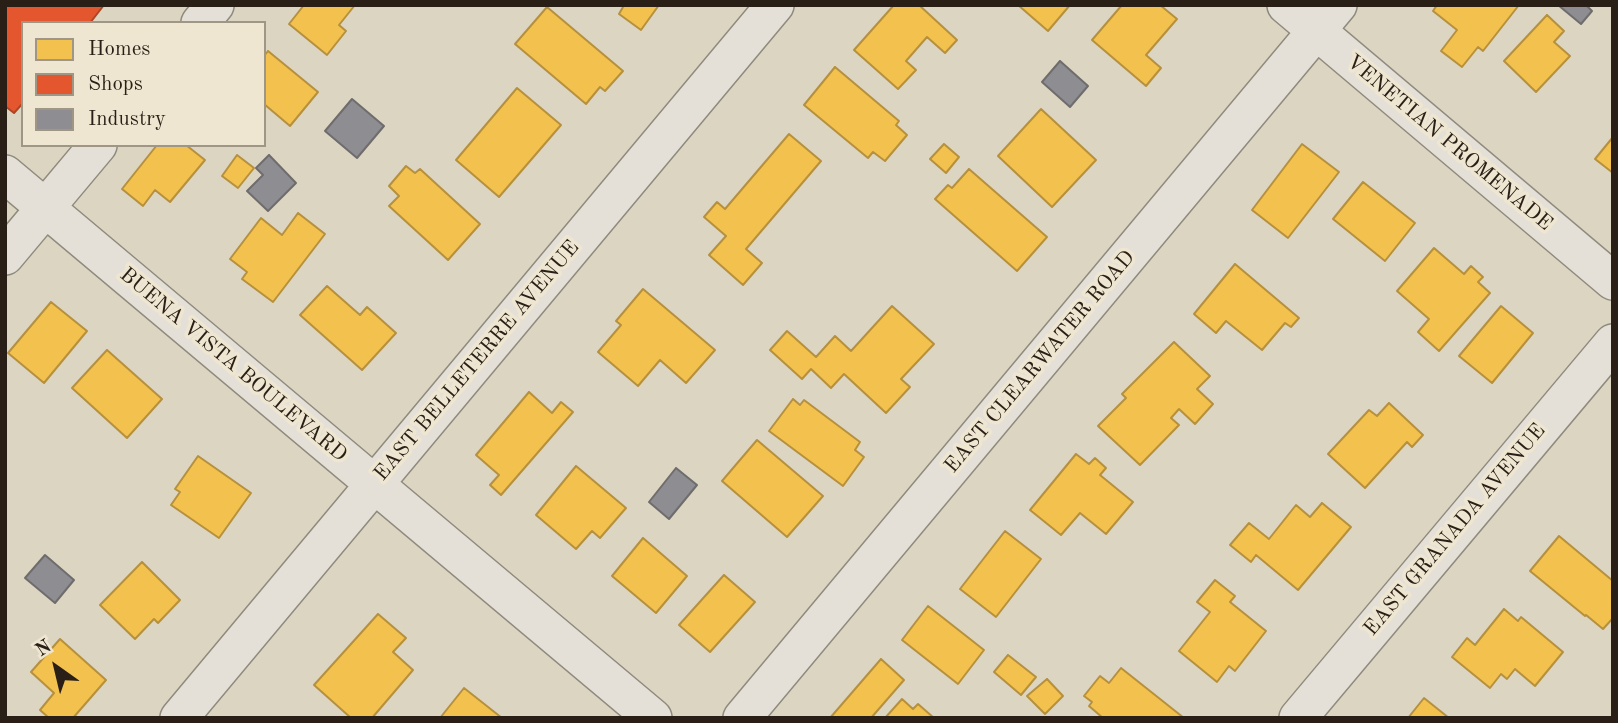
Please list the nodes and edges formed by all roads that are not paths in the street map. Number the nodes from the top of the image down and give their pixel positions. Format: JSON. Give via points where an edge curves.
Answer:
{"nodes":[{"id":1,"x":215,"y":5,"type":"edge"},
{"id":2,"x":775,"y":5,"type":"edge"},
{"id":3,"x":1286,"y":5,"type":"edge"},
{"id":4,"x":1328,"y":18,"type":"edge"},
{"id":5,"x":202,"y":21,"type":"edge"},
{"id":6,"x":96,"y":147,"type":"edge"},
{"id":7,"x":5,"y":174,"type":"edge"},
{"id":8,"x":46,"y":208,"type":"junction"},
{"id":9,"x":5,"y":256,"type":"edge"},
{"id":10,"x":1613,"y":281,"type":"edge"},
{"id":11,"x":1613,"y":343,"type":"edge"},
{"id":12,"x":374,"y":484,"type":"junction"},
{"id":13,"x":179,"y":718,"type":"edge"},
{"id":14,"x":653,"y":718,"type":"edge"},
{"id":15,"x":742,"y":718,"type":"edge"},
{"id":16,"x":1298,"y":718,"type":"edge"}],
"edges":[{"from":1,"to":5,"type":"street"},
{"from":2,"to":12,"type":"street","name":"EAST BELLETERRE AVENUE"},
{"from":3,"to":4,"type":"street","name":"VENETIAN PROMENADE"},
{"from":4,"to":10,"type":"street","name":"VENETIAN PROMENADE"},
{"from":4,"to":15,"type":"street","name":"EAST CLEARWATER ROAD"},
{"from":6,"to":8,"type":"street"},
{"from":7,"to":8,"type":"street","name":"BUENA VISTA BOULEVARD"},
{"from":8,"to":9,"type":"street"},
{"from":8,"to":12,"type":"street","name":"BUENA VISTA BOULEVARD"},
{"from":11,"to":16,"type":"street","name":"EAST GRANADA AVENUE"},
{"from":12,"to":13,"type":"street","name":"EAST BELLETERRE AVENUE"},
{"from":12,"to":14,"type":"street","name":"BUENA VISTA BOULEVARD"}]}
